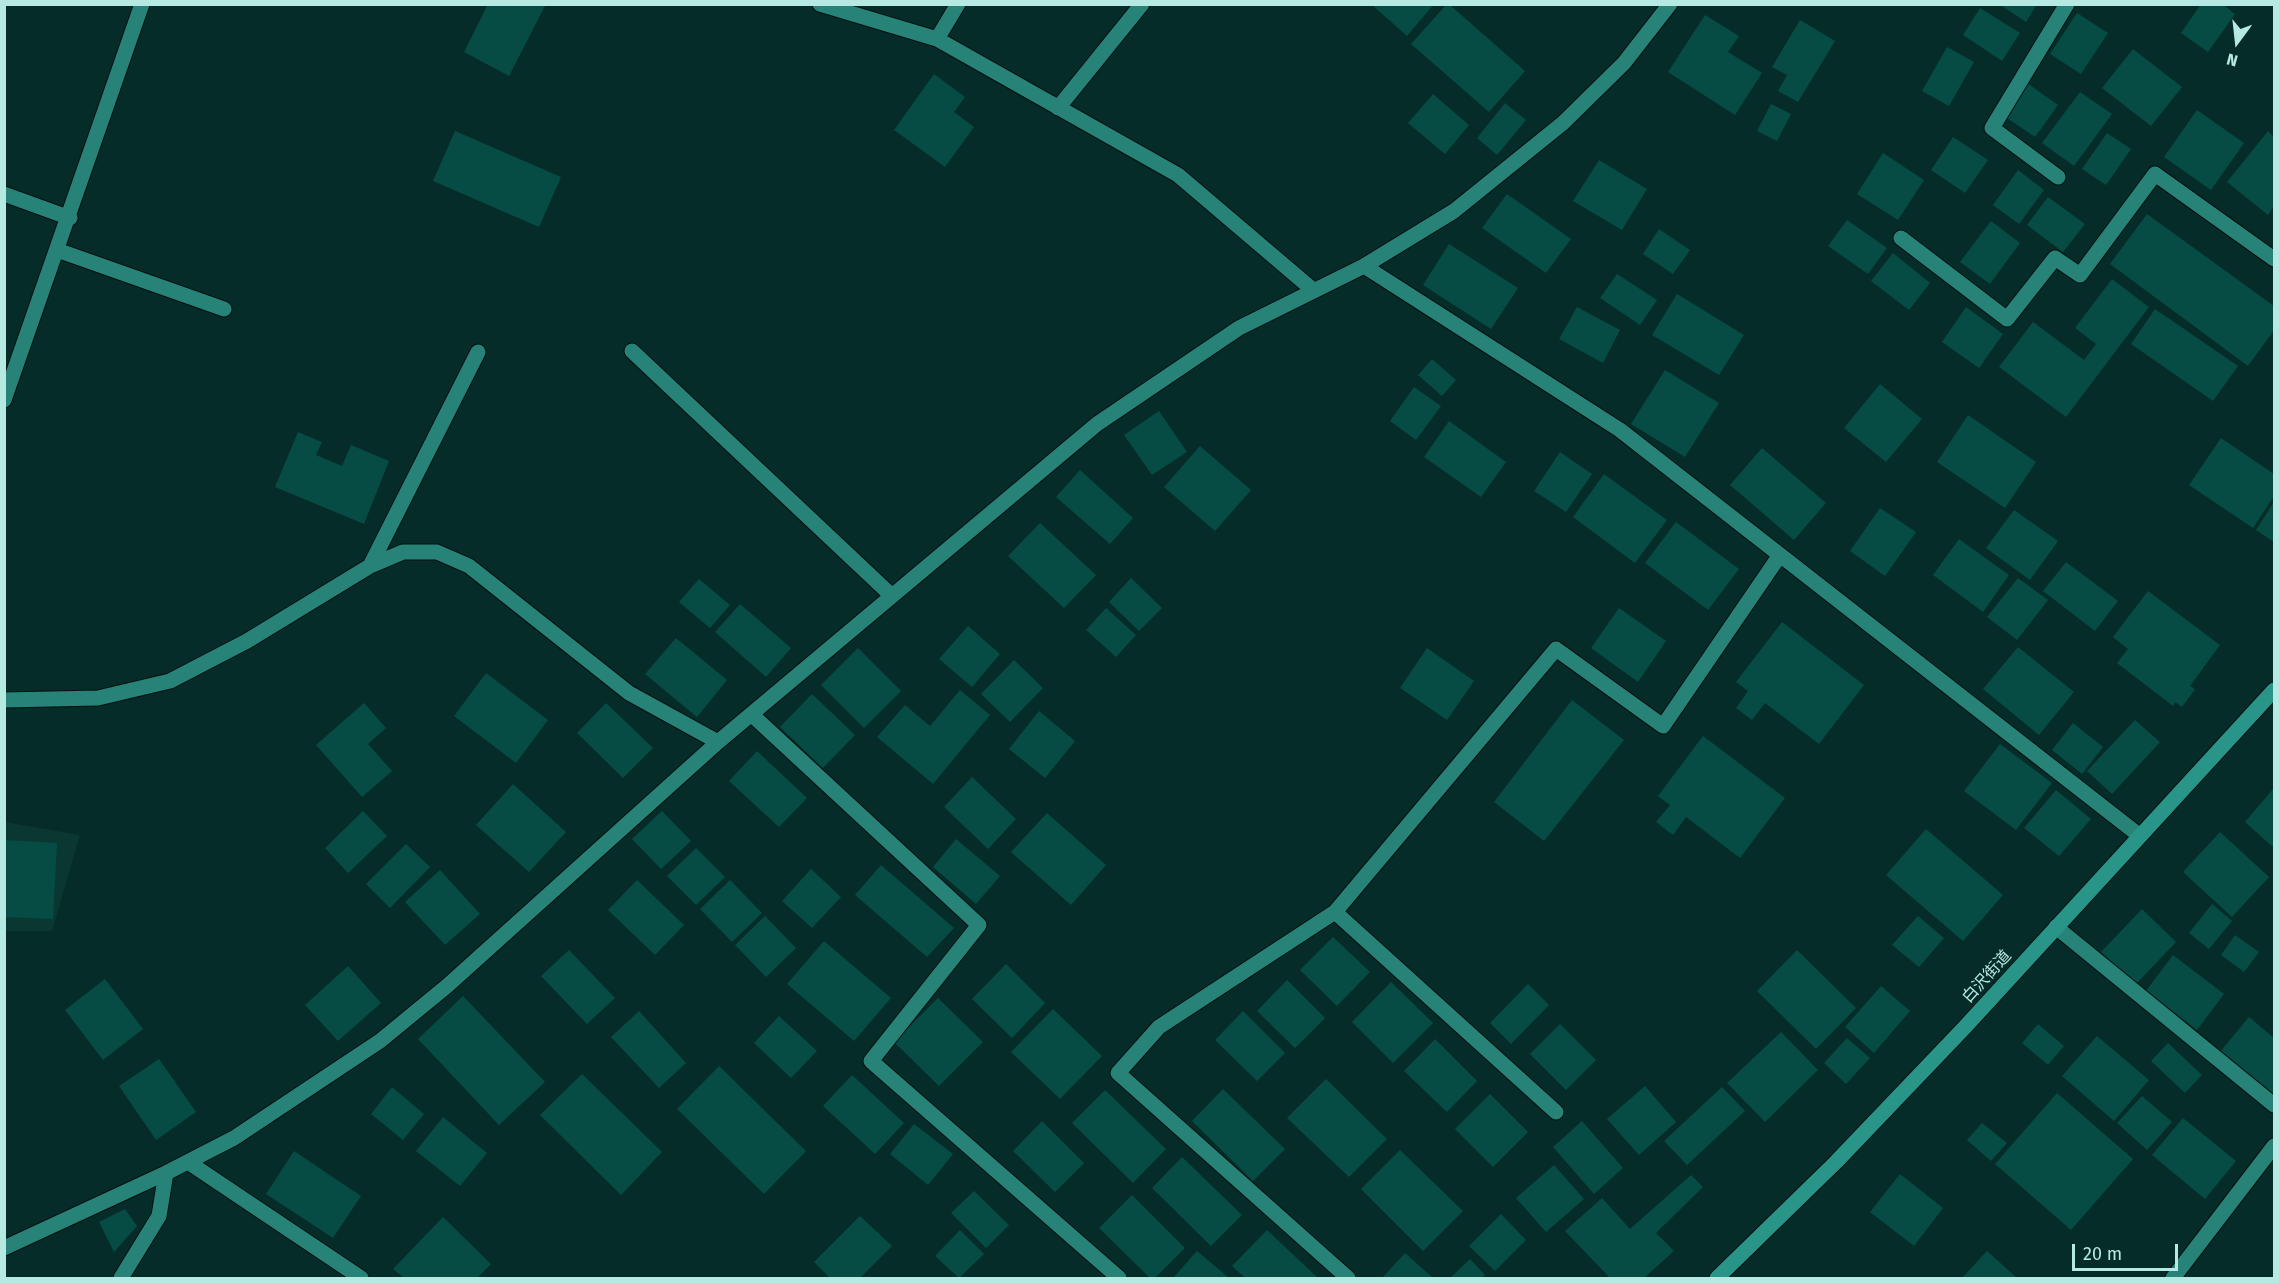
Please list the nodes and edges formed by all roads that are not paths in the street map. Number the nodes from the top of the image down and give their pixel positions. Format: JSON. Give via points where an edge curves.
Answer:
{"nodes":[{"id":1,"x":820,"y":4,"type":"edge"},
{"id":2,"x":958,"y":4,"type":"edge"},
{"id":3,"x":1142,"y":4,"type":"edge"},
{"id":4,"x":1670,"y":4,"type":"edge"},
{"id":5,"x":2067,"y":4,"type":"edge"},
{"id":6,"x":139,"y":5,"type":"edge"},
{"id":7,"x":937,"y":39,"type":"junction"},
{"id":8,"x":1058,"y":108,"type":"junction"},
{"id":9,"x":2058,"y":177,"type":"dead end"},
{"id":10,"x":4,"y":194,"type":"edge"},
{"id":11,"x":70,"y":218,"type":"junction"},
{"id":12,"x":1901,"y":238,"type":"dead end"},
{"id":13,"x":57,"y":250,"type":"junction"},
{"id":14,"x":2274,"y":259,"type":"edge"},
{"id":15,"x":1364,"y":266,"type":"junction"},
{"id":16,"x":1313,"y":290,"type":"junction"},
{"id":17,"x":224,"y":309,"type":"dead end"},
{"id":18,"x":632,"y":351,"type":"dead end"},
{"id":19,"x":478,"y":352,"type":"dead end"},
{"id":20,"x":5,"y":397,"type":"edge"},
{"id":21,"x":1780,"y":555,"type":"junction"},
{"id":22,"x":370,"y":566,"type":"junction"},
{"id":23,"x":891,"y":596,"type":"junction"},
{"id":24,"x":2274,"y":690,"type":"edge"},
{"id":25,"x":4,"y":700,"type":"edge"},
{"id":26,"x":751,"y":714,"type":"junction"},
{"id":27,"x":718,"y":742,"type":"junction"},
{"id":28,"x":2140,"y":836,"type":"junction"},
{"id":29,"x":1335,"y":912,"type":"junction"},
{"id":30,"x":2056,"y":927,"type":"junction"},
{"id":31,"x":2274,"y":1105,"type":"edge"},
{"id":32,"x":1556,"y":1112,"type":"dead end"},
{"id":33,"x":2274,"y":1146,"type":"edge"},
{"id":34,"x":188,"y":1162,"type":"junction"},
{"id":35,"x":166,"y":1173,"type":"junction"},
{"id":36,"x":4,"y":1248,"type":"edge"},
{"id":37,"x":121,"y":1278,"type":"edge"},
{"id":38,"x":361,"y":1278,"type":"edge"},
{"id":39,"x":1119,"y":1278,"type":"edge"},
{"id":40,"x":1348,"y":1278,"type":"edge"},
{"id":41,"x":1717,"y":1278,"type":"edge"},
{"id":42,"x":2173,"y":1278,"type":"edge"}],
"edges":[{"from":1,"to":7,"type":"street"},
{"from":2,"to":7,"type":"street"},
{"from":3,"to":8,"type":"street"},
{"from":4,"to":15,"type":"street","via":[[1623,63],[1563,123],[1454,211]]},
{"from":5,"to":9,"type":"street","via":[[1992,128]]},
{"from":6,"to":11,"type":"street"},
{"from":7,"to":8,"type":"street"},
{"from":8,"to":16,"type":"street","via":[[1178,175]]},
{"from":10,"to":11,"type":"street"},
{"from":11,"to":13,"type":"street"},
{"from":12,"to":14,"type":"street","via":[[2007,319],[2055,258],[2080,275],[2155,174]]},
{"from":13,"to":17,"type":"street"},
{"from":13,"to":20,"type":"street"},
{"from":15,"to":16,"type":"street"},
{"from":15,"to":21,"type":"street","via":[[1620,430]]},
{"from":16,"to":23,"type":"street","via":[[1239,328],[1097,424]]},
{"from":18,"to":23,"type":"street"},
{"from":19,"to":22,"type":"street"},
{"from":21,"to":28,"type":"street"},
{"from":21,"to":29,"type":"street","via":[[1663,726],[1556,649]]},
{"from":22,"to":25,"type":"street","via":[[247,641],[170,681],[98,698]]},
{"from":22,"to":27,"type":"street","via":[[403,552],[437,552],[469,566],[629,693]]},
{"from":23,"to":26,"type":"street"},
{"from":24,"to":28,"type":"main road","name":"白沢街道"},
{"from":26,"to":27,"type":"street"},
{"from":26,"to":39,"type":"street","via":[[980,925],[871,1061]]},
{"from":27,"to":34,"type":"street","via":[[447,986],[380,1041],[234,1138]]},
{"from":28,"to":30,"type":"main road","name":"白沢街道"},
{"from":29,"to":32,"type":"street"},
{"from":29,"to":40,"type":"street","via":[[1159,1027],[1118,1073]]},
{"from":30,"to":31,"type":"street"},
{"from":30,"to":41,"type":"main road","name":"白沢街道","via":[[1836,1162]]},
{"from":33,"to":42,"type":"street"},
{"from":34,"to":35,"type":"street"},
{"from":34,"to":38,"type":"street"},
{"from":35,"to":36,"type":"street"},
{"from":35,"to":37,"type":"street","via":[[159,1216]]}]}
